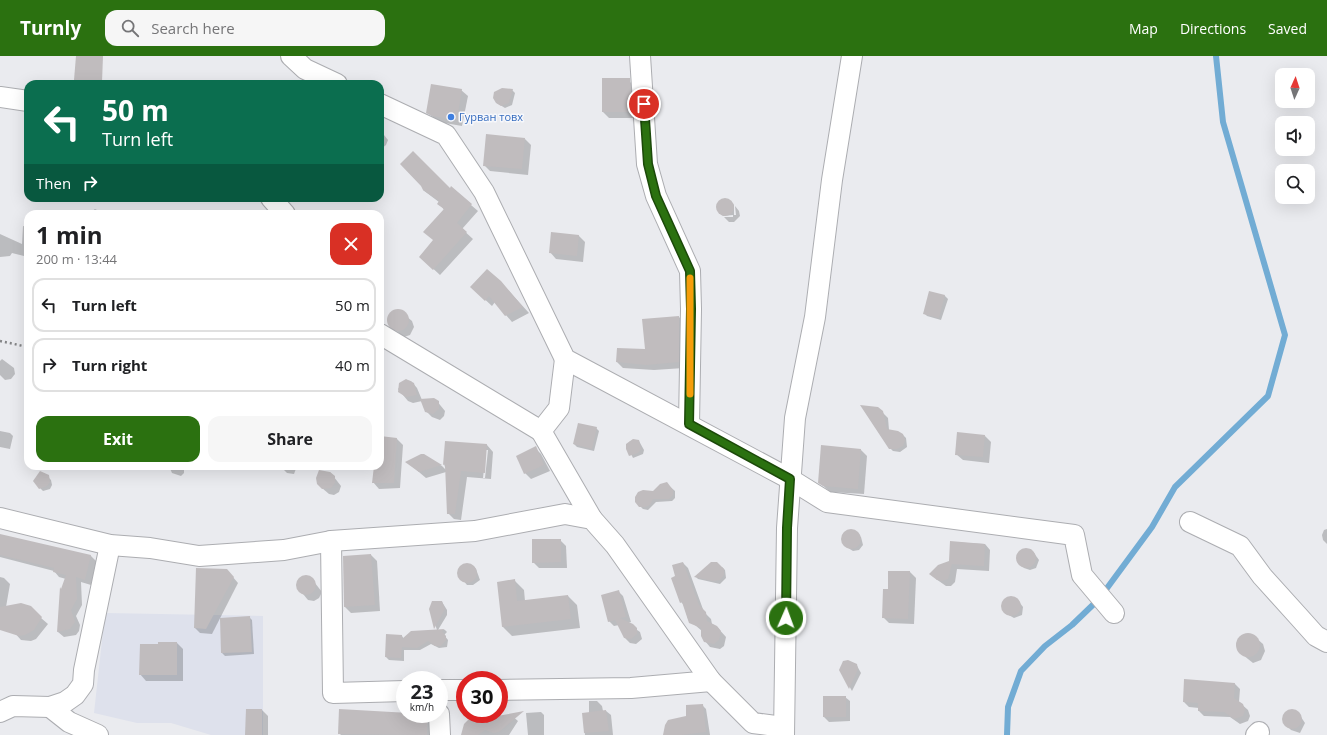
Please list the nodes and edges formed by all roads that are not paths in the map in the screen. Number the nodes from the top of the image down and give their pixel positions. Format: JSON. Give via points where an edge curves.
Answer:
{"nodes":[{"id":1,"x":640,"y":56,"type":"edge"},
{"id":2,"x":852,"y":56,"type":"edge"},
{"id":3,"x":301,"y":60,"type":"edge"},
{"id":4,"x":331,"y":80,"type":"edge"},
{"id":5,"x":0,"y":96,"type":"edge"},
{"id":6,"x":24,"y":100,"type":"edge"},
{"id":7,"x":384,"y":106,"type":"edge"},
{"id":8,"x":274,"y":202,"type":"edge"},
{"id":9,"x":282,"y":210,"type":"edge"},
{"id":10,"x":384,"y":336,"type":"edge"},
{"id":11,"x":565,"y":359,"type":"junction"},
{"id":12,"x":689,"y":424,"type":"junction"},
{"id":13,"x":541,"y":431,"type":"junction"},
{"id":14,"x":790,"y":479,"type":"junction"},
{"id":15,"x":0,"y":518,"type":"edge"},
{"id":16,"x":592,"y":519,"type":"junction"},
{"id":17,"x":1190,"y":522,"type":"dead end"},
{"id":18,"x":331,"y":541,"type":"junction"},
{"id":19,"x":110,"y":545,"type":"junction"},
{"id":20,"x":1111,"y":610,"type":"dead end"},
{"id":21,"x":1327,"y":642,"type":"edge"},
{"id":22,"x":710,"y":681,"type":"junction"},
{"id":23,"x":508,"y":690,"type":"edge"},
{"id":24,"x":396,"y":691,"type":"edge"},
{"id":25,"x":50,"y":706,"type":"junction"},
{"id":26,"x":0,"y":712,"type":"edge"},
{"id":27,"x":439,"y":723,"type":"edge"},
{"id":28,"x":784,"y":731,"type":"edge"},
{"id":29,"x":98,"y":735,"type":"edge"},
{"id":30,"x":440,"y":735,"type":"edge"}],
"edges":[{"from":1,"to":12,"type":"street","via":[[648,164],[656,196],[690,271]]},
{"from":2,"to":14,"type":"street","via":[[832,180],[815,317],[795,418]]},
{"from":3,"to":4,"type":"street"},
{"from":5,"to":6,"type":"street"},
{"from":7,"to":11,"type":"street","via":[[446,135],[484,192]]},
{"from":8,"to":9,"type":"street"},
{"from":10,"to":13,"type":"street"},
{"from":11,"to":12,"type":"street"},
{"from":11,"to":13,"type":"street","via":[[559,408]]},
{"from":12,"to":14,"type":"street"},
{"from":13,"to":16,"type":"street"},
{"from":14,"to":20,"type":"street","via":[[827,502],[1074,535],[1082,574]]},
{"from":14,"to":28,"type":"street"},
{"from":15,"to":19,"type":"street"},
{"from":16,"to":18,"type":"street","via":[[565,514],[475,531]]},
{"from":16,"to":22,"type":"street","via":[[615,545]]},
{"from":17,"to":21,"type":"street","via":[[1240,546],[1298,617],[1316,636]]},
{"from":18,"to":19,"type":"street","via":[[284,550],[199,556]]},
{"from":18,"to":24,"type":"street","via":[[333,692]]},
{"from":19,"to":25,"type":"street","via":[[83,684],[76,695],[65,702]]},
{"from":22,"to":23,"type":"street","via":[[631,688]]},
{"from":22,"to":28,"type":"street","via":[[753,723]]},
{"from":25,"to":26,"type":"street","via":[[14,706]]},
{"from":25,"to":29,"type":"street","via":[[70,722]]},
{"from":27,"to":30,"type":"street"}]}
